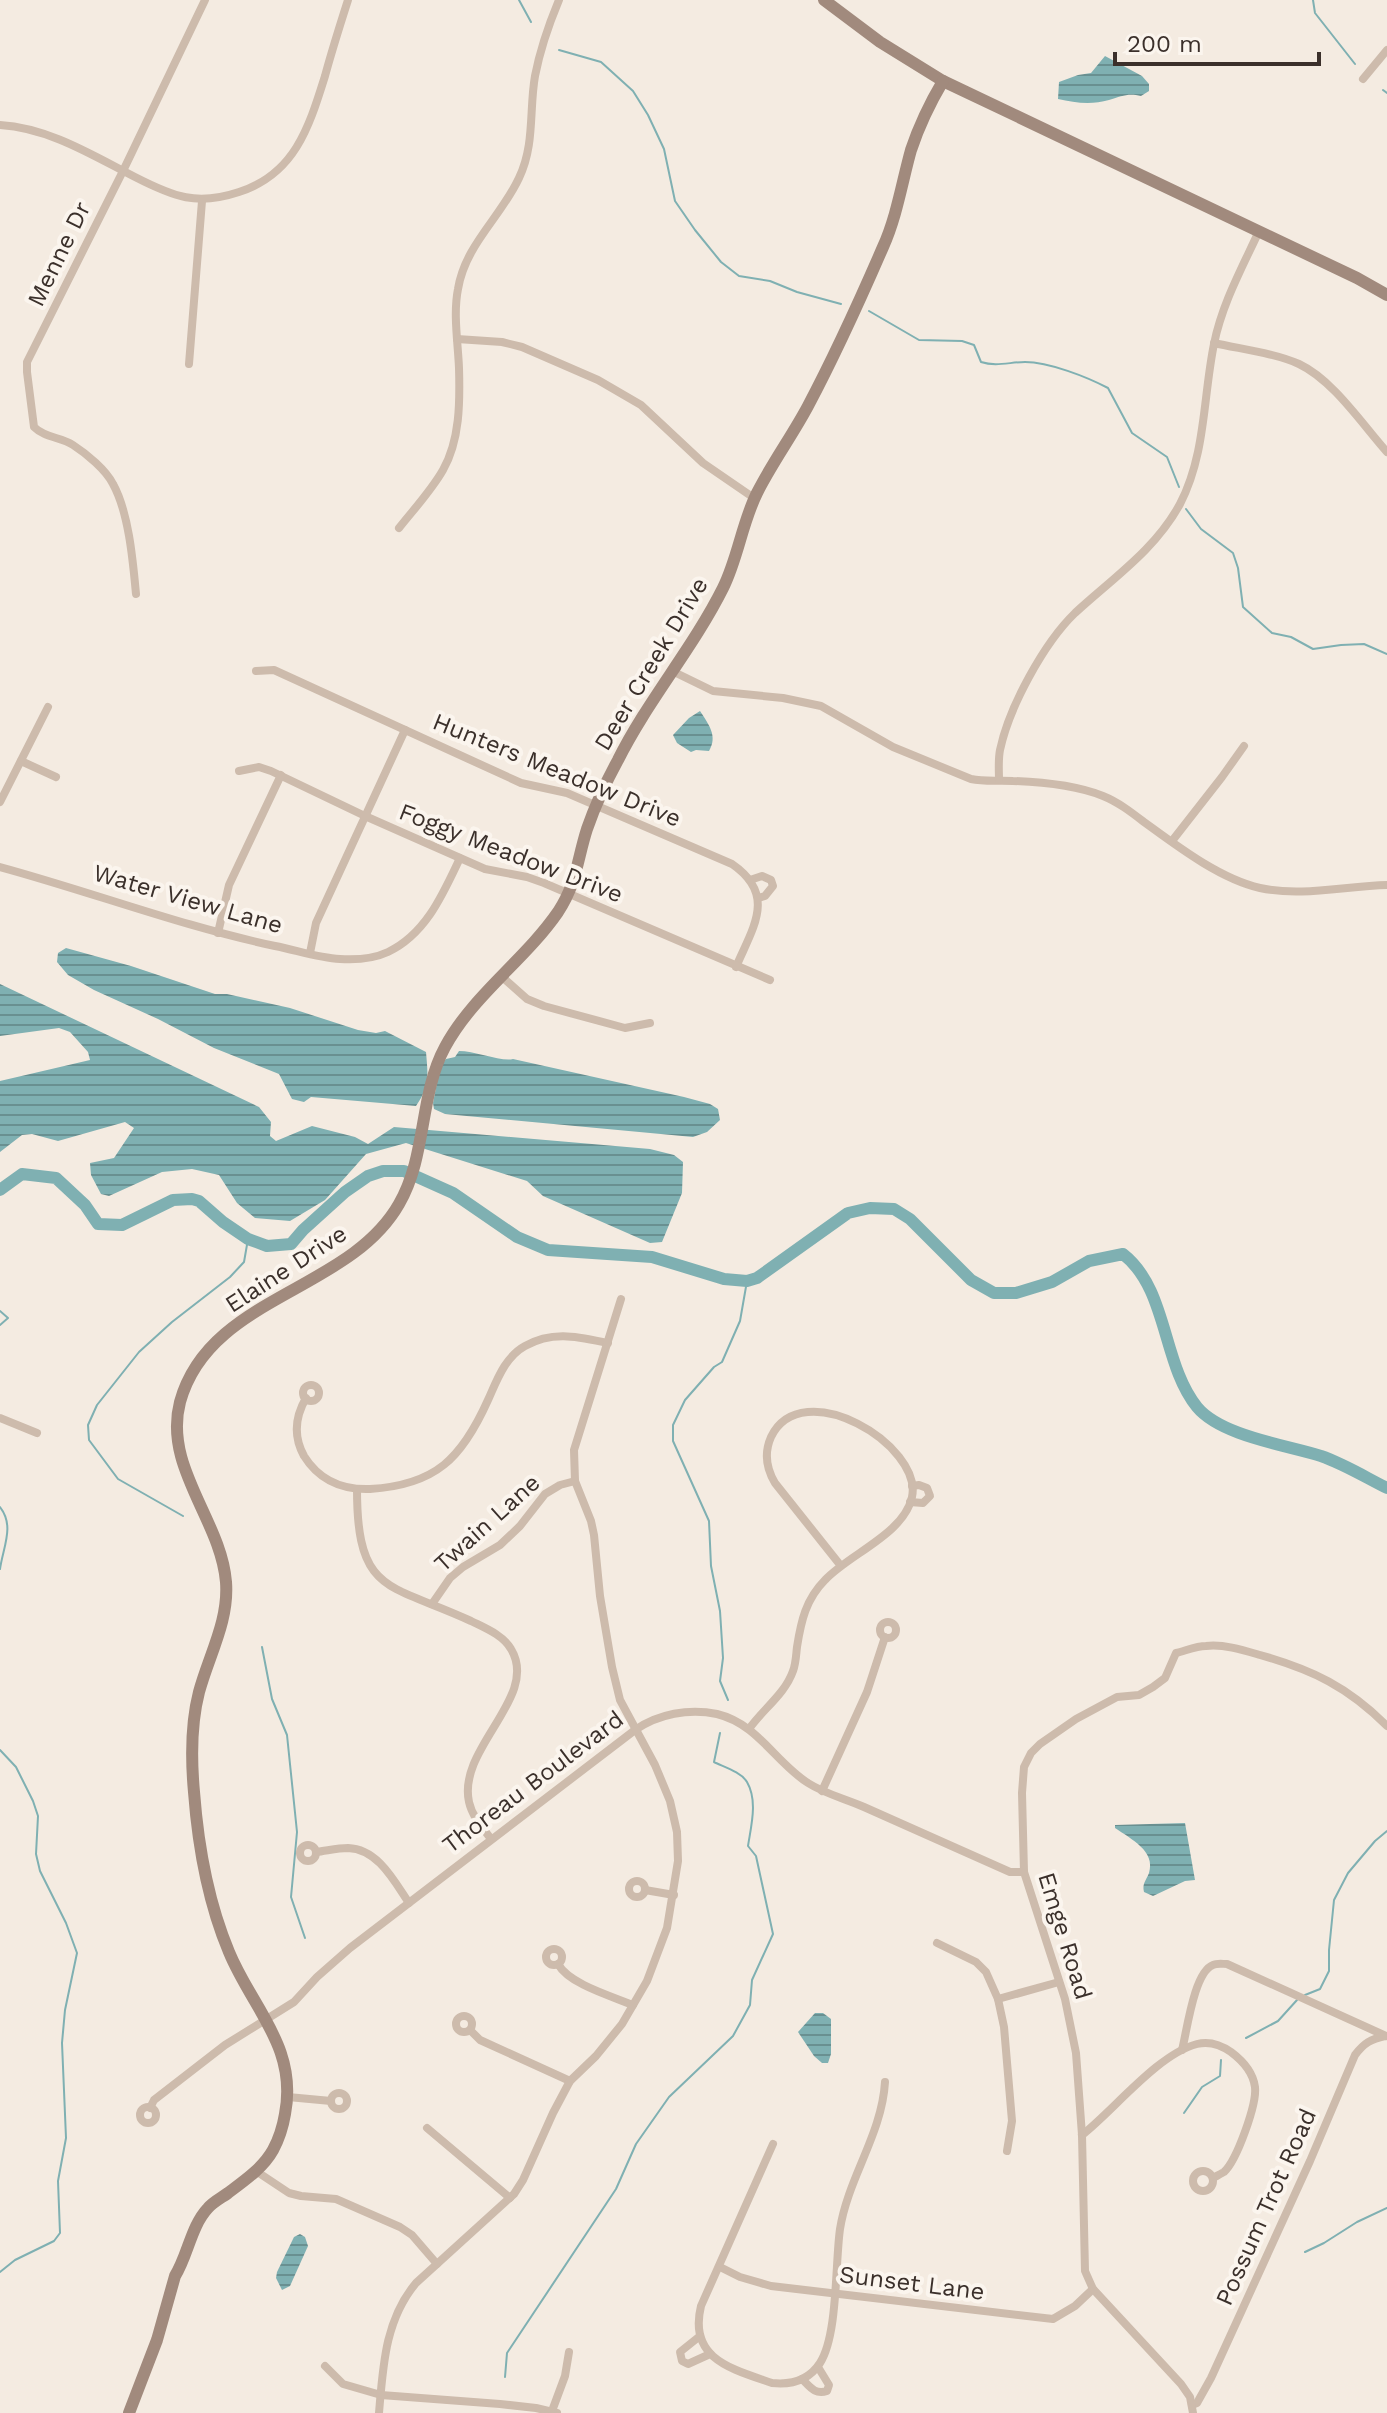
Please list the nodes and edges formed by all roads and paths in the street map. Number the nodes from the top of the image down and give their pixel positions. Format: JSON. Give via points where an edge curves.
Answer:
{"nodes":[{"id":1,"x":205,"y":0,"type":"edge"},
{"id":2,"x":348,"y":0,"type":"edge"},
{"id":3,"x":559,"y":0,"type":"edge"},
{"id":4,"x":824,"y":0,"type":"edge"},
{"id":5,"x":1387,"y":50,"type":"edge"},
{"id":6,"x":1363,"y":79,"type":"dead end"},
{"id":7,"x":943,"y":81,"type":"junction"},
{"id":8,"x":0,"y":125,"type":"edge"},
{"id":9,"x":123,"y":171,"type":"junction"},
{"id":10,"x":202,"y":201,"type":"junction"},
{"id":11,"x":1259,"y":231,"type":"junction"},
{"id":12,"x":1387,"y":295,"type":"edge"},
{"id":13,"x":457,"y":339,"type":"junction"},
{"id":14,"x":1214,"y":343,"type":"junction"},
{"id":15,"x":189,"y":364,"type":"dead end"},
{"id":16,"x":1387,"y":452,"type":"edge"},
{"id":17,"x":754,"y":498,"type":"junction"},
{"id":18,"x":399,"y":528,"type":"dead end"},
{"id":19,"x":136,"y":594,"type":"dead end"},
{"id":20,"x":256,"y":671,"type":"dead end"},
{"id":21,"x":672,"y":671,"type":"junction"},
{"id":22,"x":48,"y":707,"type":"dead end"},
{"id":23,"x":405,"y":730,"type":"junction"},
{"id":24,"x":1244,"y":746,"type":"dead end"},
{"id":25,"x":21,"y":761,"type":"junction"},
{"id":26,"x":239,"y":771,"type":"dead end"},
{"id":27,"x":281,"y":775,"type":"junction"},
{"id":28,"x":56,"y":777,"type":"dead end"},
{"id":29,"x":999,"y":780,"type":"junction"},
{"id":30,"x":0,"y":802,"type":"edge"},
{"id":31,"x":597,"y":806,"type":"junction"},
{"id":32,"x":365,"y":816,"type":"junction"},
{"id":33,"x":1172,"y":841,"type":"junction"},
{"id":34,"x":460,"y":858,"type":"junction"},
{"id":35,"x":0,"y":867,"type":"edge"},
{"id":36,"x":750,"y":880,"type":"junction"},
{"id":37,"x":1387,"y":885,"type":"edge"},
{"id":38,"x":569,"y":894,"type":"junction"},
{"id":39,"x":758,"y":898,"type":"junction"},
{"id":40,"x":218,"y":933,"type":"junction"},
{"id":41,"x":310,"y":953,"type":"junction"},
{"id":42,"x":736,"y":967,"type":"junction"},
{"id":43,"x":501,"y":976,"type":"junction"},
{"id":44,"x":770,"y":980,"type":"dead end"},
{"id":45,"x":650,"y":1023,"type":"dead end"},
{"id":46,"x":457,"y":1028,"type":"joint"},
{"id":47,"x":621,"y":1299,"type":"dead end"},
{"id":48,"x":608,"y":1343,"type":"junction"},
{"id":49,"x":306,"y":1398,"type":"dead end"},
{"id":50,"x":0,"y":1418,"type":"edge"},
{"id":51,"x":37,"y":1433,"type":"dead end"},
{"id":52,"x":575,"y":1481,"type":"junction"},
{"id":53,"x":912,"y":1486,"type":"junction"},
{"id":54,"x":357,"y":1489,"type":"junction"},
{"id":55,"x":910,"y":1502,"type":"junction"},
{"id":56,"x":841,"y":1566,"type":"junction"},
{"id":57,"x":432,"y":1604,"type":"junction"},
{"id":58,"x":885,"y":1637,"type":"dead end"},
{"id":59,"x":1387,"y":1726,"type":"edge"},
{"id":60,"x":749,"y":1729,"type":"junction"},
{"id":61,"x":635,"y":1730,"type":"junction"},
{"id":62,"x":822,"y":1791,"type":"junction"},
{"id":63,"x":491,"y":1839,"type":"junction"},
{"id":64,"x":316,"y":1852,"type":"dead end"},
{"id":65,"x":1024,"y":1872,"type":"junction"},
{"id":66,"x":645,"y":1890,"type":"dead end"},
{"id":67,"x":674,"y":1895,"type":"junction"},
{"id":68,"x":409,"y":1903,"type":"junction"},
{"id":69,"x":937,"y":1943,"type":"dead end"},
{"id":70,"x":558,"y":1964,"type":"dead end"},
{"id":71,"x":1059,"y":1982,"type":"junction"},
{"id":72,"x":998,"y":1999,"type":"junction"},
{"id":73,"x":633,"y":2005,"type":"junction"},
{"id":74,"x":266,"y":2020,"type":"junction"},
{"id":75,"x":470,"y":2030,"type":"dead end"},
{"id":76,"x":1386,"y":2036,"type":"edge"},
{"id":77,"x":1182,"y":2050,"type":"junction"},
{"id":78,"x":570,"y":2081,"type":"junction"},
{"id":79,"x":885,"y":2082,"type":"dead end"},
{"id":80,"x":288,"y":2097,"type":"junction"},
{"id":81,"x":331,"y":2101,"type":"dead end"},
{"id":82,"x":150,"y":2108,"type":"dead end"},
{"id":83,"x":427,"y":2128,"type":"dead end"},
{"id":84,"x":1082,"y":2135,"type":"junction"},
{"id":85,"x":773,"y":2144,"type":"dead end"},
{"id":86,"x":1007,"y":2151,"type":"dead end"},
{"id":87,"x":256,"y":2171,"type":"junction"},
{"id":88,"x":1213,"y":2178,"type":"dead end"},
{"id":89,"x":510,"y":2198,"type":"junction"},
{"id":90,"x":437,"y":2264,"type":"junction"},
{"id":91,"x":720,"y":2267,"type":"junction"},
{"id":92,"x":1093,"y":2289,"type":"junction"},
{"id":93,"x":835,"y":2294,"type":"junction"},
{"id":94,"x":700,"y":2336,"type":"junction"},
{"id":95,"x":569,"y":2352,"type":"dead end"},
{"id":96,"x":710,"y":2354,"type":"junction"},
{"id":97,"x":325,"y":2366,"type":"dead end"},
{"id":98,"x":818,"y":2367,"type":"junction"},
{"id":99,"x":802,"y":2379,"type":"junction"},
{"id":100,"x":381,"y":2395,"type":"junction"},
{"id":101,"x":1192,"y":2409,"type":"edge"},
{"id":102,"x":554,"y":2412,"type":"edge"},
{"id":103,"x":129,"y":2413,"type":"edge"},
{"id":104,"x":379,"y":2413,"type":"edge"}],
"edges":[{"from":1,"to":9,"type":"street","name":"Menne Dr"},
{"from":2,"to":10,"type":"street","via":[[298,147],[271,177],[254,187]]},
{"from":3,"to":13,"type":"street","via":[[535,76],[529,152],[460,277]]},
{"from":4,"to":7,"type":"street"},
{"from":5,"to":6,"type":"street"},
{"from":7,"to":11,"type":"street"},
{"from":7,"to":17,"type":"street","name":"Deer Creek Drive","via":[[914,142],[886,242],[808,407]]},
{"from":8,"to":9,"type":"street","via":[[34,129]]},
{"from":9,"to":10,"type":"street"},
{"from":9,"to":19,"type":"street","name":"Menne Dr","via":[[27,362],[27,372],[34,427],[71,444],[113,482],[128,534]]},
{"from":10,"to":15,"type":"street"},
{"from":11,"to":12,"type":"street"},
{"from":11,"to":14,"type":"street","via":[[1221,313]]},
{"from":13,"to":17,"type":"street","via":[[522,347],[598,380],[641,405],[703,463]]},
{"from":13,"to":18,"type":"street","via":[[458,420],[453,446],[444,468]]},
{"from":14,"to":16,"type":"street","via":[[1310,371]]},
{"from":14,"to":29,"type":"street","via":[[1201,442],[1180,503],[1161,534],[1073,615],[1032,670],[999,753]]},
{"from":17,"to":21,"type":"street","name":"Deer Creek Drive","via":[[727,579]]},
{"from":20,"to":23,"type":"street","name":"Hunters Meadow Drive","via":[[274,670]]},
{"from":21,"to":29,"type":"street","via":[[713,691],[821,706],[939,767],[983,782]]},
{"from":21,"to":31,"type":"street","name":"Deer Creek Drive","via":[[619,758]]},
{"from":22,"to":25,"type":"street"},
{"from":23,"to":31,"type":"street","name":"Hunters Meadow Drive","via":[[521,783]]},
{"from":23,"to":32,"type":"street"},
{"from":24,"to":33,"type":"street"},
{"from":25,"to":28,"type":"street"},
{"from":25,"to":30,"type":"street"},
{"from":26,"to":27,"type":"street","name":"Foggy Meadow Drive","via":[[259,767]]},
{"from":27,"to":32,"type":"street","name":"Foggy Meadow Drive"},
{"from":27,"to":40,"type":"street","via":[[229,885]]},
{"from":29,"to":33,"type":"street","via":[[1061,785],[1106,797]]},
{"from":31,"to":36,"type":"street","name":"Hunters Meadow Drive","via":[[732,864]]},
{"from":31,"to":38,"type":"street","name":"Deer Creek Drive"},
{"from":32,"to":34,"type":"street","name":"Foggy Meadow Drive"},
{"from":32,"to":41,"type":"street","via":[[316,923]]},
{"from":33,"to":37,"type":"street","via":[[1257,888],[1281,892]]},
{"from":34,"to":38,"type":"street","name":"Foggy Meadow Drive"},
{"from":34,"to":41,"type":"street","name":"Water View Lane","via":[[434,910],[403,943],[361,959]]},
{"from":35,"to":40,"type":"street","name":"Water View Lane"},
{"from":36,"to":39,"type":"street"},
{"from":36,"to":39,"type":"street","name":"Hunters Meadow Drive","via":[[771,880],[771,891]]},
{"from":38,"to":42,"type":"street","name":"Foggy Meadow Drive"},
{"from":38,"to":43,"type":"street","name":"Deer Creek Drive"},
{"from":39,"to":42,"type":"street","name":"Hunters Meadow Drive","via":[[759,914]]},
{"from":40,"to":41,"type":"street","name":"Water View Lane"},
{"from":42,"to":44,"type":"street","name":"Foggy Meadow Drive"},
{"from":43,"to":45,"type":"street","via":[[544,1006],[625,1028]]},
{"from":43,"to":46,"type":"street","name":"Deer Creek Drive"},
{"from":46,"to":74,"type":"street","name":"Elaine Drive","via":[[439,1060],[419,1148],[397,1208],[377,1234],[328,1271],[266,1305],[212,1348],[189,1379],[177,1420],[186,1472],[226,1576],[226,1606],[194,1725],[200,1838],[230,1955]]},
{"from":47,"to":48,"type":"street"},
{"from":48,"to":52,"type":"street","via":[[574,1450]]},
{"from":48,"to":54,"type":"street","via":[[561,1335],[525,1346],[503,1369],[470,1433],[437,1472],[413,1482]]},
{"from":49,"to":54,"type":"street","via":[[295,1431],[300,1449],[321,1476]]},
{"from":50,"to":51,"type":"street"},
{"from":52,"to":57,"type":"street","name":"Twain Lane","via":[[545,1494],[500,1545],[450,1578]]},
{"from":52,"to":61,"type":"street","via":[[594,1535],[612,1667]]},
{"from":53,"to":55,"type":"street"},
{"from":53,"to":55,"type":"street","via":[[927,1488],[930,1496],[923,1503]]},
{"from":53,"to":56,"type":"street","via":[[906,1465],[876,1433],[843,1418],[807,1410],[777,1428],[766,1453],[770,1474]]},
{"from":54,"to":57,"type":"street","via":[[358,1533],[368,1565],[393,1588]]},
{"from":55,"to":56,"type":"street","via":[[898,1524]]},
{"from":56,"to":60,"type":"street","via":[[812,1595],[793,1671]]},
{"from":57,"to":63,"type":"street","via":[[504,1640],[517,1667],[510,1698],[477,1754],[468,1781],[472,1813]]},
{"from":58,"to":62,"type":"street","via":[[867,1692]]},
{"from":59,"to":65,"type":"street","name":"Emge Road","via":[[1342,1688],[1291,1664],[1231,1647],[1176,1653],[1165,1678],[1153,1687],[1101,1704],[1031,1753],[1022,1793]]},
{"from":60,"to":61,"type":"street","name":"Thoreau Boulevard","via":[[717,1714],[692,1712],[654,1719]]},
{"from":60,"to":62,"type":"street","name":"Thoreau Boulevard","via":[[794,1773]]},
{"from":61,"to":63,"type":"street","name":"Thoreau Boulevard"},
{"from":61,"to":67,"type":"street","via":[[675,1817]]},
{"from":62,"to":65,"type":"street","name":"Thoreau Boulevard","via":[[1010,1872]]},
{"from":63,"to":68,"type":"street","name":"Thoreau Boulevard"},
{"from":64,"to":68,"type":"street","via":[[351,1848],[370,1855]]},
{"from":65,"to":71,"type":"street","name":"Emge Road"},
{"from":66,"to":67,"type":"street"},
{"from":67,"to":73,"type":"street","via":[[658,1955]]},
{"from":68,"to":74,"type":"street","name":"Thoreau Boulevard"},
{"from":69,"to":72,"type":"street","via":[[976,1962]]},
{"from":70,"to":73,"type":"street","via":[[581,1983]]},
{"from":71,"to":72,"type":"street"},
{"from":71,"to":84,"type":"street","name":"Emge Road","via":[[1076,2053]]},
{"from":72,"to":86,"type":"street","via":[[1012,2121]]},
{"from":73,"to":78,"type":"street","via":[[596,2056]]},
{"from":74,"to":80,"type":"street","name":"Elaine Drive","via":[[281,2050]]},
{"from":74,"to":82,"type":"street","name":"Thoreau Boulevard","via":[[225,2045]]},
{"from":75,"to":78,"type":"street","via":[[480,2040]]},
{"from":76,"to":77,"type":"street","via":[[1227,1964],[1213,1965],[1197,1985]]},
{"from":76,"to":101,"type":"street","name":"Possum Trot Road","via":[[1372,2039],[1355,2055],[1211,2378]]},
{"from":77,"to":84,"type":"street"},
{"from":77,"to":88,"type":"street","via":[[1216,2044],[1239,2058],[1253,2078],[1250,2119],[1227,2169]]},
{"from":78,"to":89,"type":"street"},
{"from":79,"to":93,"type":"street","via":[[884,2101],[846,2201]]},
{"from":80,"to":81,"type":"street"},
{"from":80,"to":87,"type":"street","name":"Elaine Drive","via":[[272,2152]]},
{"from":83,"to":89,"type":"street"},
{"from":84,"to":92,"type":"street","name":"Emge Road","via":[[1083,2257]]},
{"from":85,"to":91,"type":"street"},
{"from":87,"to":90,"type":"street","via":[[289,2193],[336,2199],[400,2227]]},
{"from":87,"to":103,"type":"street","name":"Elaine Drive","via":[[206,2209],[175,2276]]},
{"from":89,"to":90,"type":"street"},
{"from":90,"to":100,"type":"street","via":[[406,2295],[395,2315]]},
{"from":91,"to":93,"type":"street","name":"Sunset Lane","via":[[771,2286]]},
{"from":91,"to":94,"type":"street","via":[[701,2306]]},
{"from":92,"to":93,"type":"street","name":"Sunset Lane","via":[[1053,2319]]},
{"from":92,"to":101,"type":"street","name":"Emge Road","via":[[1181,2384]]},
{"from":93,"to":98,"type":"street","via":[[825,2355]]},
{"from":94,"to":96,"type":"street"},
{"from":94,"to":96,"type":"street","via":[[680,2357],[688,2364]]},
{"from":95,"to":102,"type":"street"},
{"from":96,"to":99,"type":"street","via":[[717,2362],[772,2383]]},
{"from":97,"to":100,"type":"street","via":[[343,2384]]},
{"from":98,"to":99,"type":"street"},
{"from":98,"to":99,"type":"street","via":[[827,2391],[815,2392]]},
{"from":100,"to":102,"type":"street"},
{"from":100,"to":104,"type":"street"}]}
